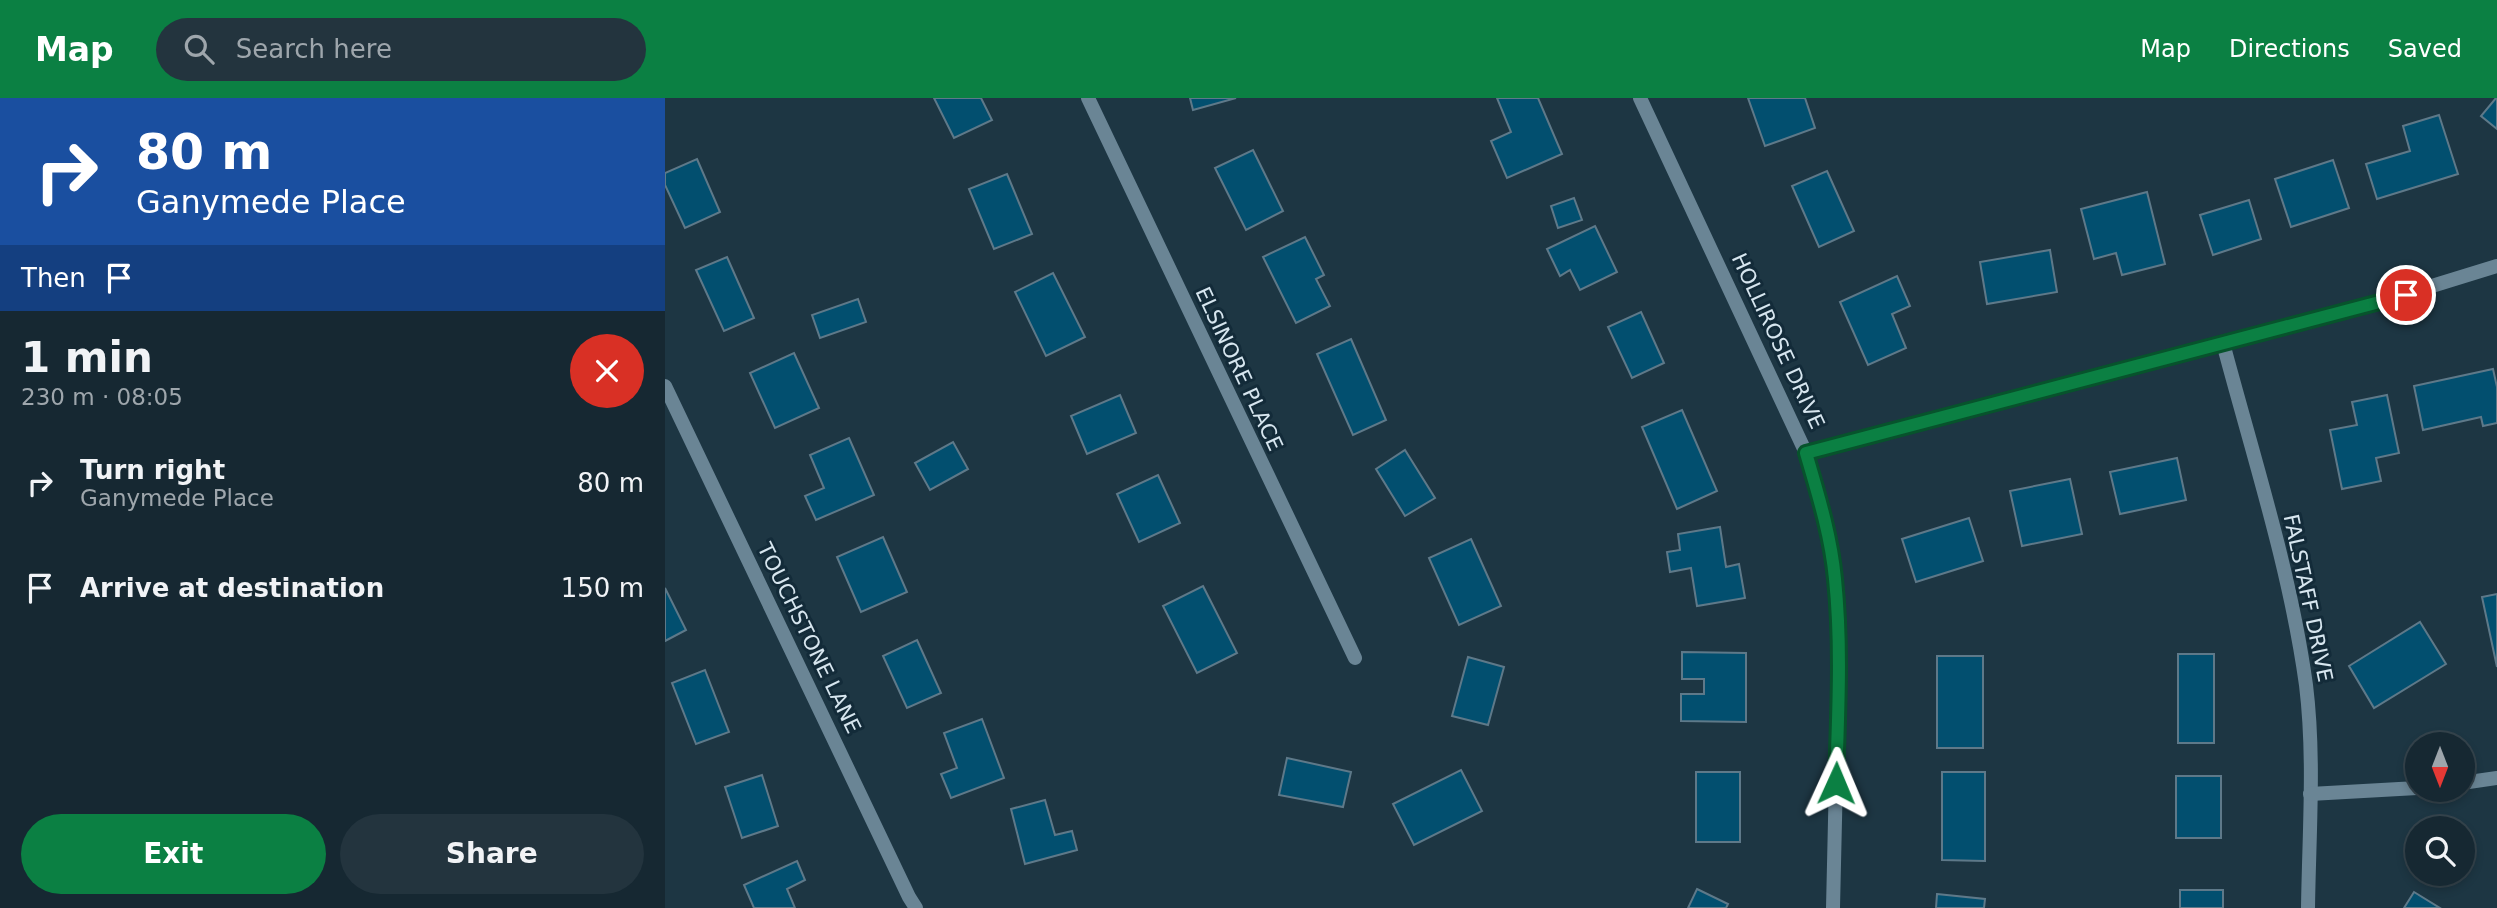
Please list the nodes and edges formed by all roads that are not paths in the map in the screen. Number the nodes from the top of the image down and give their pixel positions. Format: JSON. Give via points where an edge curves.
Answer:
{"nodes":[{"id":1,"x":1088,"y":98,"type":"edge"},
{"id":2,"x":1640,"y":98,"type":"edge"},
{"id":3,"x":2497,"y":266,"type":"edge"},
{"id":4,"x":2223,"y":343,"type":"junction"},
{"id":5,"x":665,"y":386,"type":"edge"},
{"id":6,"x":1806,"y":453,"type":"junction"},
{"id":7,"x":1355,"y":658,"type":"dead end"},
{"id":8,"x":2497,"y":778,"type":"edge"},
{"id":9,"x":2475,"y":781,"type":"edge"},
{"id":10,"x":2405,"y":789,"type":"edge"},
{"id":11,"x":2310,"y":794,"type":"junction"},
{"id":12,"x":916,"y":908,"type":"edge"},
{"id":13,"x":1833,"y":908,"type":"edge"},
{"id":14,"x":2308,"y":908,"type":"edge"}],
"edges":[{"from":1,"to":7,"type":"street","name":"ELSINORE PLACE"},
{"from":2,"to":6,"type":"street","name":"HOLLIROSE DRIVE"},
{"from":3,"to":4,"type":"street"},
{"from":4,"to":6,"type":"street"},
{"from":4,"to":11,"type":"street","name":"FALSTAFF DRIVE","via":[[2295,623],[2308,708]]},
{"from":5,"to":12,"type":"street","name":"TOUCHSTONE LANE"},
{"from":6,"to":13,"type":"street","name":"HOLLIROSE DRIVE","via":[[1835,577],[1839,645]]},
{"from":8,"to":9,"type":"street"},
{"from":10,"to":11,"type":"street"},
{"from":11,"to":14,"type":"street","name":"FALSTAFF DRIVE"}]}
